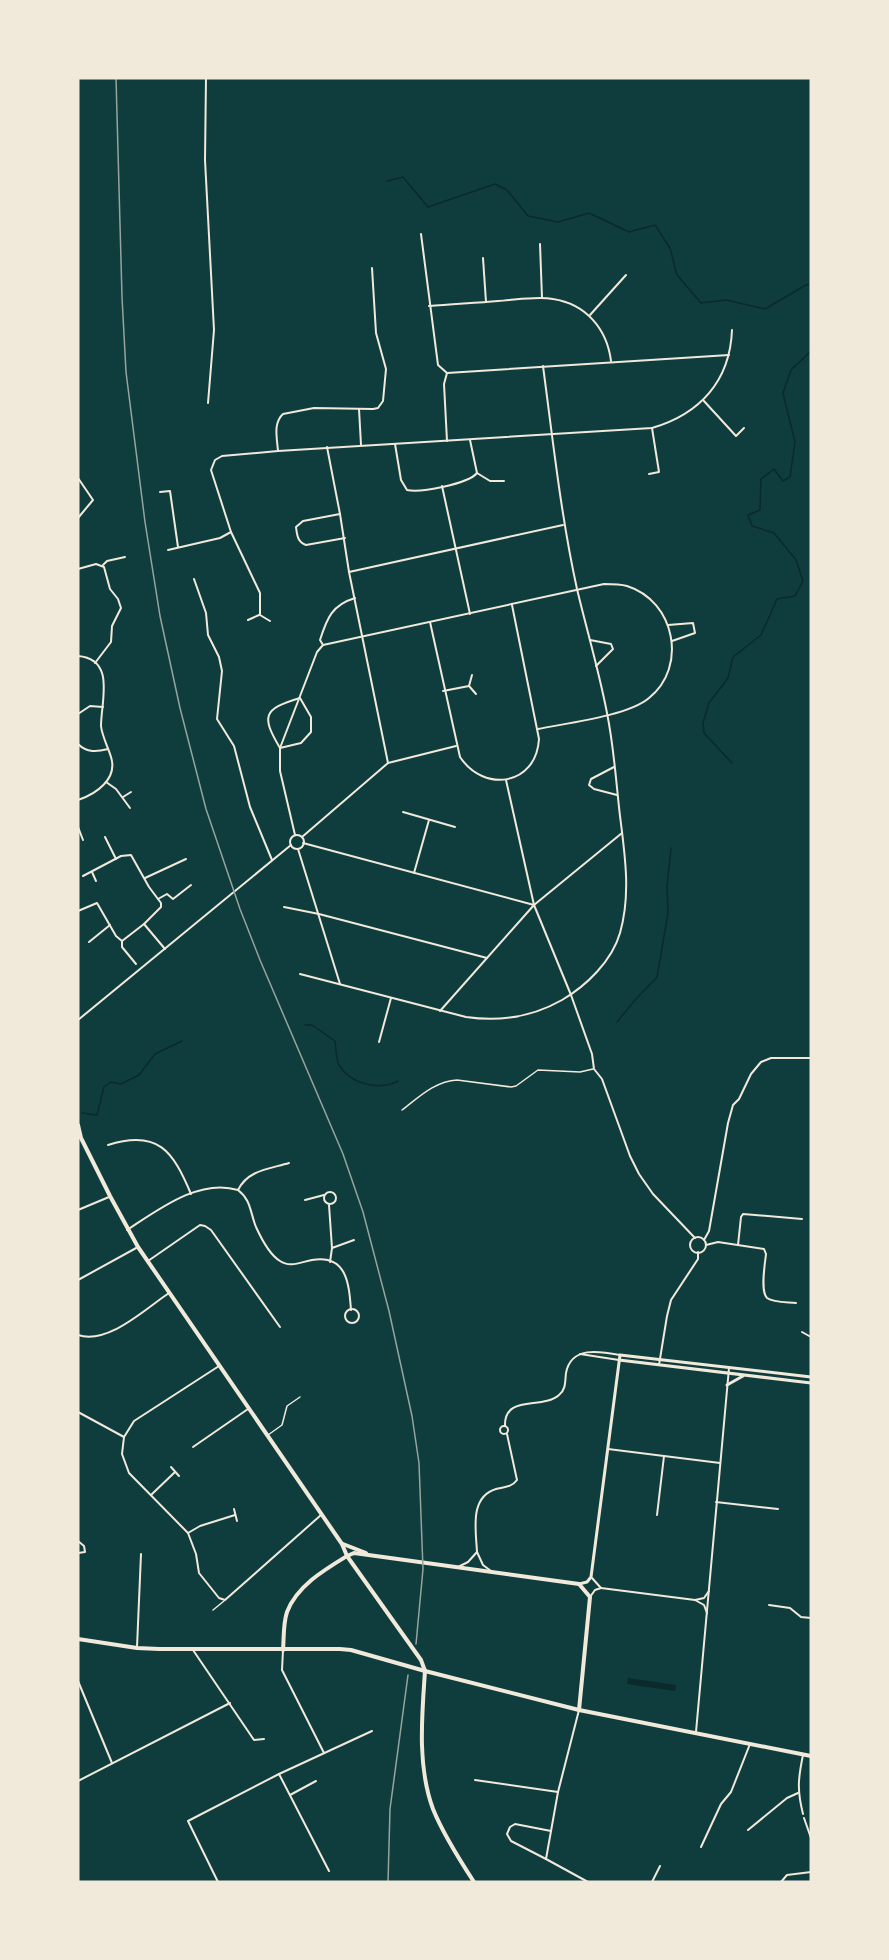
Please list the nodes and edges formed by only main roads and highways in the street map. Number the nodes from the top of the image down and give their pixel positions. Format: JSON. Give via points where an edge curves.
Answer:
{"nodes":[{"id":1,"x":78,"y":1125,"type":"edge"},
{"id":2,"x":80,"y":1136,"type":"edge"},
{"id":3,"x":342,"y":1544,"type":"junction"},
{"id":4,"x":347,"y":1556,"type":"junction"},
{"id":5,"x":372,"y":1556,"type":"junction"},
{"id":6,"x":78,"y":1639,"type":"edge"},
{"id":7,"x":283,"y":1650,"type":"junction"},
{"id":8,"x":425,"y":1671,"type":"junction"},
{"id":9,"x":579,"y":1710,"type":"junction"},
{"id":10,"x":811,"y":1756,"type":"edge"},
{"id":11,"x":474,"y":1882,"type":"edge"}],
"edges":[{"from":1,"to":2,"type":"main road"},
{"from":2,"to":3,"type":"main road","via":[[138,1247]]},
{"from":3,"to":4,"type":"main road"},
{"from":3,"to":5,"type":"main road"},
{"from":4,"to":5,"type":"main road"},
{"from":4,"to":7,"type":"main road","via":[[304,1586],[294,1598],[286,1614]]},
{"from":4,"to":8,"type":"main road"},
{"from":5,"to":9,"type":"main road","via":[[579,1584],[590,1597]]},
{"from":6,"to":7,"type":"main road","via":[[137,1648]]},
{"from":7,"to":8,"type":"main road","via":[[351,1650]]},
{"from":8,"to":9,"type":"main road"},
{"from":8,"to":11,"type":"main road","via":[[423,1735],[427,1788],[437,1817]]},
{"from":9,"to":10,"type":"main road"}]}
